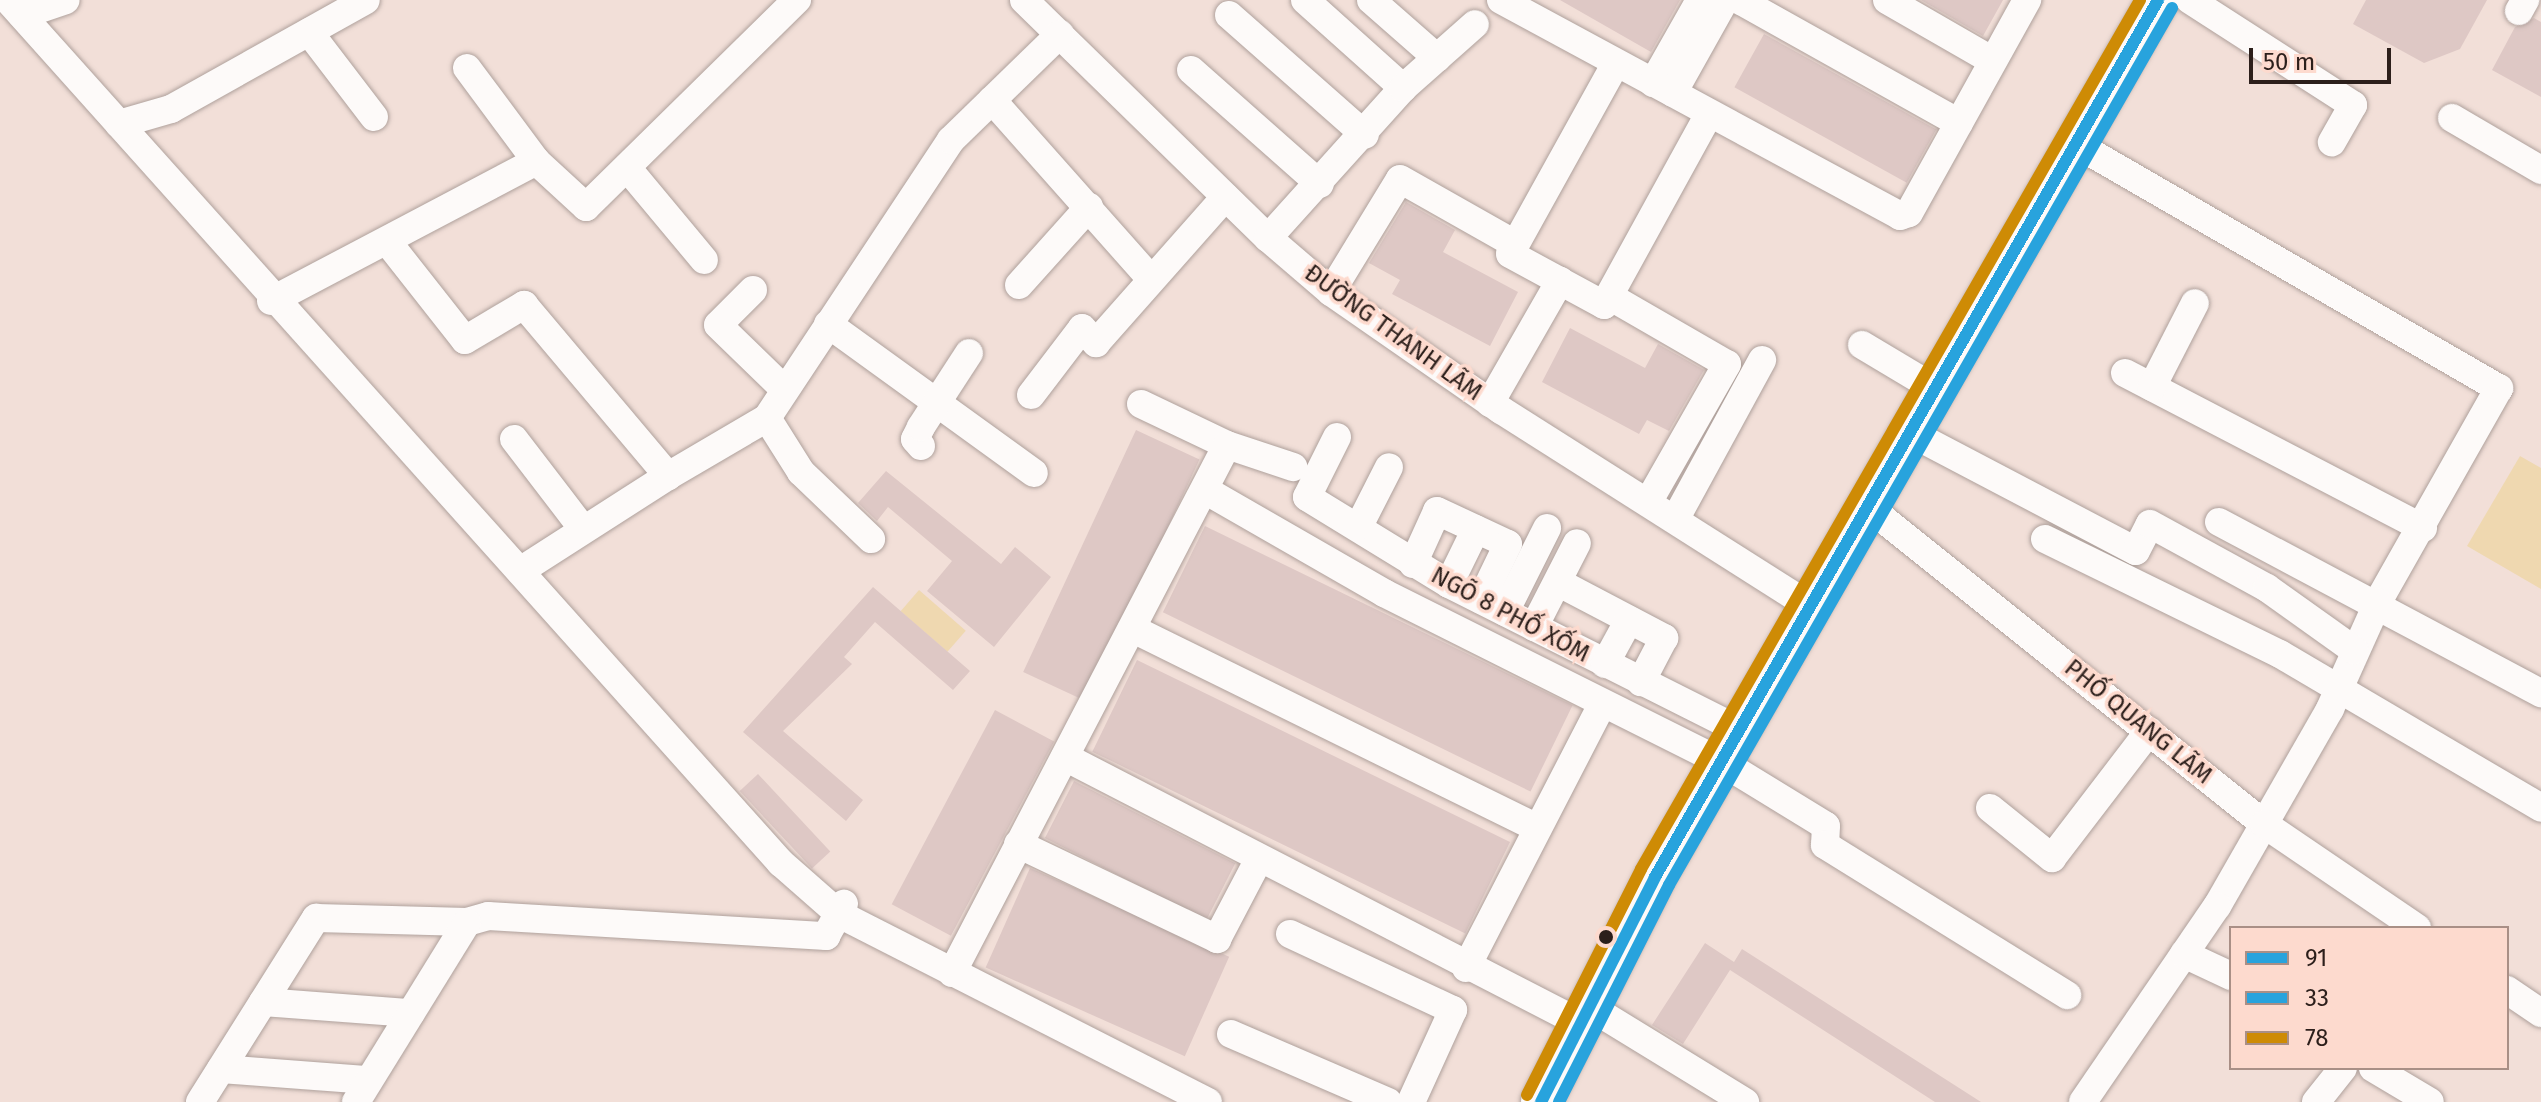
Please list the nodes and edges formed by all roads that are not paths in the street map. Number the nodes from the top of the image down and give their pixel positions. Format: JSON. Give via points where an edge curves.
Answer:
{"nodes":[{"id":1,"x":66,"y":0,"type":"edge"},
{"id":2,"x":366,"y":0,"type":"edge"},
{"id":3,"x":797,"y":0,"type":"edge"},
{"id":4,"x":1024,"y":0,"type":"edge"},
{"id":5,"x":1305,"y":0,"type":"edge"},
{"id":6,"x":1371,"y":0,"type":"edge"},
{"id":7,"x":1501,"y":0,"type":"edge"},
{"id":8,"x":1700,"y":0,"type":"edge"},
{"id":9,"x":1725,"y":0,"type":"edge"},
{"id":10,"x":1739,"y":0,"type":"edge"},
{"id":11,"x":1887,"y":0,"type":"edge"},
{"id":12,"x":2027,"y":0,"type":"edge"},
{"id":13,"x":2159,"y":2,"type":"edge"},
{"id":14,"x":15,"y":7,"type":"edge"},
{"id":15,"x":1229,"y":15,"type":"dead end"},
{"id":16,"x":1475,"y":24,"type":"dead end"},
{"id":17,"x":309,"y":32,"type":"junction"},
{"id":18,"x":1060,"y":34,"type":"junction"},
{"id":19,"x":1437,"y":58,"type":"junction"},
{"id":20,"x":1993,"y":61,"type":"junction"},
{"id":21,"x":1616,"y":63,"type":"junction"},
{"id":22,"x":467,"y":68,"type":"dead end"},
{"id":23,"x":1191,"y":70,"type":"dead end"},
{"id":24,"x":1403,"y":88,"type":"junction"},
{"id":25,"x":1663,"y":88,"type":"junction"},
{"id":26,"x":992,"y":100,"type":"junction"},
{"id":27,"x":1709,"y":114,"type":"junction"},
{"id":28,"x":374,"y":117,"type":"dead end"},
{"id":29,"x":2452,"y":118,"type":"dead end"},
{"id":30,"x":1959,"y":123,"type":"junction"},
{"id":31,"x":119,"y":124,"type":"junction"},
{"id":32,"x":1365,"y":135,"type":"junction"},
{"id":33,"x":2332,"y":142,"type":"dead end"},
{"id":34,"x":2074,"y":143,"type":"junction"},
{"id":35,"x":536,"y":161,"type":"junction"},
{"id":36,"x":629,"y":170,"type":"junction"},
{"id":37,"x":2541,"y":170,"type":"edge"},
{"id":38,"x":1320,"y":184,"type":"junction"},
{"id":39,"x":1225,"y":197,"type":"junction"},
{"id":40,"x":1089,"y":207,"type":"junction"},
{"id":41,"x":1268,"y":238,"type":"junction"},
{"id":42,"x":387,"y":241,"type":"junction"},
{"id":43,"x":1515,"y":244,"type":"junction"},
{"id":44,"x":704,"y":260,"type":"dead end"},
{"id":45,"x":1151,"y":279,"type":"junction"},
{"id":46,"x":1560,"y":281,"type":"junction"},
{"id":47,"x":1019,"y":285,"type":"dead end"},
{"id":48,"x":753,"y":290,"type":"dead end"},
{"id":49,"x":1331,"y":292,"type":"junction"},
{"id":50,"x":1609,"y":296,"type":"junction"},
{"id":51,"x":271,"y":301,"type":"junction"},
{"id":52,"x":2195,"y":303,"type":"dead end"},
{"id":53,"x":828,"y":324,"type":"junction"},
{"id":54,"x":1862,"y":345,"type":"dead end"},
{"id":55,"x":969,"y":353,"type":"dead end"},
{"id":56,"x":1762,"y":360,"type":"dead end"},
{"id":57,"x":2125,"y":373,"type":"dead end"},
{"id":58,"x":782,"y":387,"type":"junction"},
{"id":59,"x":2152,"y":387,"type":"junction"},
{"id":60,"x":1934,"y":388,"type":"junction"},
{"id":61,"x":1031,"y":395,"type":"dead end"},
{"id":62,"x":936,"y":401,"type":"junction"},
{"id":63,"x":1490,"y":403,"type":"junction"},
{"id":64,"x":1141,"y":404,"type":"dead end"},
{"id":65,"x":767,"y":418,"type":"junction"},
{"id":66,"x":1909,"y":432,"type":"junction"},
{"id":67,"x":1337,"y":437,"type":"dead end"},
{"id":68,"x":514,"y":439,"type":"dead end"},
{"id":69,"x":1227,"y":445,"type":"junction"},
{"id":70,"x":921,"y":446,"type":"dead end"},
{"id":71,"x":1293,"y":467,"type":"dead end"},
{"id":72,"x":1389,"y":467,"type":"dead end"},
{"id":73,"x":1034,"y":473,"type":"dead end"},
{"id":74,"x":668,"y":476,"type":"junction"},
{"id":75,"x":1205,"y":490,"type":"junction"},
{"id":76,"x":1649,"y":501,"type":"junction"},
{"id":77,"x":1867,"y":506,"type":"junction"},
{"id":78,"x":1676,"y":518,"type":"junction"},
{"id":79,"x":2219,"y":522,"type":"dead end"},
{"id":80,"x":1359,"y":526,"type":"junction"},
{"id":81,"x":1547,"y":528,"type":"dead end"},
{"id":82,"x":2423,"y":528,"type":"junction"},
{"id":83,"x":583,"y":529,"type":"junction"},
{"id":84,"x":1476,"y":529,"type":"junction"},
{"id":85,"x":871,"y":539,"type":"dead end"},
{"id":86,"x":2045,"y":539,"type":"dead end"},
{"id":87,"x":1577,"y":543,"type":"dead end"},
{"id":88,"x":1413,"y":564,"type":"junction"},
{"id":89,"x":520,"y":571,"type":"junction"},
{"id":90,"x":1449,"y":584,"type":"junction"},
{"id":91,"x":1567,"y":587,"type":"dead end"},
{"id":92,"x":2378,"y":602,"type":"junction"},
{"id":93,"x":1493,"y":606,"type":"junction"},
{"id":94,"x":1810,"y":606,"type":"junction"},
{"id":95,"x":1629,"y":620,"type":"junction"},
{"id":96,"x":1534,"y":627,"type":"junction"},
{"id":97,"x":1133,"y":629,"type":"junction"},
{"id":98,"x":2354,"y":650,"type":"junction"},
{"id":99,"x":1605,"y":664,"type":"junction"},
{"id":100,"x":1641,"y":682,"type":"junction"},
{"id":101,"x":2337,"y":686,"type":"junction"},
{"id":102,"x":2541,"y":693,"type":"edge"},
{"id":103,"x":1601,"y":706,"type":"junction"},
{"id":104,"x":2149,"y":731,"type":"junction"},
{"id":105,"x":1730,"y":745,"type":"junction"},
{"id":106,"x":1065,"y":757,"type":"junction"},
{"id":107,"x":1990,"y":808,"type":"dead end"},
{"id":108,"x":2541,"y":808,"type":"edge"},
{"id":109,"x":2264,"y":824,"type":"junction"},
{"id":110,"x":1538,"y":828,"type":"junction"},
{"id":111,"x":1018,"y":844,"type":"junction"},
{"id":112,"x":1259,"y":859,"type":"junction"},
{"id":113,"x":842,"y":909,"type":"junction"},
{"id":114,"x":467,"y":922,"type":"junction"},
{"id":115,"x":2413,"y":926,"type":"edge"},
{"id":116,"x":1290,"y":934,"type":"dead end"},
{"id":117,"x":2184,"y":954,"type":"junction"},
{"id":118,"x":1466,"y":968,"type":"junction"},
{"id":119,"x":952,"y":973,"type":"junction"},
{"id":120,"x":2229,"y":975,"type":"edge"},
{"id":121,"x":2509,"y":991,"type":"edge"},
{"id":122,"x":2067,"y":995,"type":"dead end"},
{"id":123,"x":263,"y":1002,"type":"junction"},
{"id":124,"x":411,"y":1013,"type":"junction"},
{"id":125,"x":2541,"y":1013,"type":"edge"},
{"id":126,"x":1586,"y":1016,"type":"junction"},
{"id":127,"x":1231,"y":1034,"type":"dead end"},
{"id":128,"x":221,"y":1069,"type":"junction"},
{"id":129,"x":2341,"y":1070,"type":"edge"},
{"id":130,"x":2376,"y":1070,"type":"edge"},
{"id":131,"x":362,"y":1091,"type":"edge"},
{"id":132,"x":200,"y":1102,"type":"edge"},
{"id":133,"x":1208,"y":1102,"type":"edge"},
{"id":134,"x":1388,"y":1102,"type":"edge"},
{"id":135,"x":1411,"y":1102,"type":"edge"},
{"id":136,"x":1541,"y":1102,"type":"edge"},
{"id":137,"x":1745,"y":1102,"type":"edge"},
{"id":138,"x":2083,"y":1102,"type":"edge"},
{"id":139,"x":2316,"y":1102,"type":"edge"},
{"id":140,"x":2430,"y":1102,"type":"edge"}],
"edges":[{"from":1,"to":14,"type":"street"},
{"from":2,"to":17,"type":"street"},
{"from":3,"to":36,"type":"street"},
{"from":4,"to":18,"type":"street","name":"ĐƯỜNG THANH LÃM"},
{"from":5,"to":24,"type":"street"},
{"from":6,"to":19,"type":"street"},
{"from":7,"to":21,"type":"street"},
{"from":8,"to":25,"type":"street"},
{"from":9,"to":25,"type":"street"},
{"from":10,"to":30,"type":"street"},
{"from":11,"to":20,"type":"street"},
{"from":12,"to":20,"type":"street"},
{"from":13,"to":33,"type":"street","via":[[2353,105]]},
{"from":13,"to":34,"type":"highway"},
{"from":14,"to":31,"type":"street"},
{"from":15,"to":32,"type":"street"},
{"from":16,"to":19,"type":"street"},
{"from":17,"to":28,"type":"street"},
{"from":17,"to":31,"type":"street","via":[[171,109]]},
{"from":18,"to":26,"type":"street"},
{"from":18,"to":39,"type":"street","name":"ĐƯỜNG THANH LÃM"},
{"from":19,"to":24,"type":"street"},
{"from":20,"to":30,"type":"street"},
{"from":21,"to":25,"type":"street"},
{"from":21,"to":43,"type":"street"},
{"from":22,"to":35,"type":"street"},
{"from":23,"to":38,"type":"street"},
{"from":24,"to":32,"type":"street"},
{"from":25,"to":27,"type":"street"},
{"from":26,"to":40,"type":"street"},
{"from":26,"to":53,"type":"street","via":[[951,140]]},
{"from":27,"to":30,"type":"street","via":[[1900,216],[1909,213]]},
{"from":27,"to":50,"type":"street"},
{"from":29,"to":37,"type":"street"},
{"from":31,"to":51,"type":"street"},
{"from":32,"to":38,"type":"street"},
{"from":34,"to":60,"type":"highway"},
{"from":34,"to":82,"type":"street","via":[[2499,388]]},
{"from":35,"to":36,"type":"street","via":[[586,207]]},
{"from":35,"to":42,"type":"street"},
{"from":36,"to":44,"type":"street"},
{"from":38,"to":41,"type":"street"},
{"from":39,"to":41,"type":"street","name":"ĐƯỜNG THANH LÃM"},
{"from":39,"to":45,"type":"street"},
{"from":40,"to":45,"type":"street"},
{"from":40,"to":47,"type":"street"},
{"from":41,"to":49,"type":"street","name":"ĐƯỜNG THANH LÃM"},
{"from":42,"to":51,"type":"street"},
{"from":42,"to":74,"type":"street","via":[[465,340],[524,305]]},
{"from":43,"to":46,"type":"street","via":[[1510,254]]},
{"from":43,"to":49,"type":"street","via":[[1400,179]]},
{"from":45,"to":61,"type":"street","via":[[1096,343],[1082,328]]},
{"from":46,"to":50,"type":"street","via":[[1604,305]]},
{"from":46,"to":63,"type":"street"},
{"from":48,"to":58,"type":"street","via":[[718,325]]},
{"from":49,"to":63,"type":"street","name":"ĐƯỜNG THANH LÃM"},
{"from":50,"to":76,"type":"street","via":[[1727,364]]},
{"from":51,"to":89,"type":"street"},
{"from":52,"to":59,"type":"street"},
{"from":53,"to":58,"type":"street"},
{"from":53,"to":62,"type":"street"},
{"from":54,"to":60,"type":"street"},
{"from":55,"to":62,"type":"street"},
{"from":56,"to":78,"type":"street"},
{"from":57,"to":59,"type":"street"},
{"from":58,"to":65,"type":"street"},
{"from":59,"to":82,"type":"street"},
{"from":60,"to":66,"type":"highway"},
{"from":62,"to":70,"type":"street","via":[[915,439]]},
{"from":62,"to":73,"type":"street"},
{"from":63,"to":76,"type":"street","name":"ĐƯỜNG THANH LÃM"},
{"from":64,"to":69,"type":"street"},
{"from":65,"to":74,"type":"street"},
{"from":65,"to":85,"type":"street","via":[[801,472]]},
{"from":66,"to":77,"type":"highway"},
{"from":66,"to":98,"type":"street","via":[[2136,551],[2150,524],[2267,588]]},
{"from":67,"to":80,"type":"street","name":"NGÕ 8 PHỐ XỐM","via":[[1307,497]]},
{"from":68,"to":83,"type":"street"},
{"from":69,"to":71,"type":"street"},
{"from":69,"to":75,"type":"street"},
{"from":72,"to":80,"type":"street"},
{"from":74,"to":83,"type":"street"},
{"from":75,"to":97,"type":"street"},
{"from":75,"to":103,"type":"street","via":[[1384,593]]},
{"from":76,"to":78,"type":"street","name":"ĐƯỜNG THANH LÃM"},
{"from":77,"to":94,"type":"highway"},
{"from":77,"to":104,"type":"street","name":"PHỐ QUANG LÃM"},
{"from":78,"to":94,"type":"street","name":"ĐƯỜNG THANH LÃM"},
{"from":79,"to":92,"type":"street"},
{"from":80,"to":88,"type":"street","name":"NGÕ 8 PHỐ XỐM","via":[[1409,554]]},
{"from":81,"to":93,"type":"street"},
{"from":82,"to":92,"type":"street"},
{"from":83,"to":89,"type":"street"},
{"from":84,"to":88,"type":"street","via":[[1437,511]]},
{"from":84,"to":90,"type":"street"},
{"from":84,"to":93,"type":"street","via":[[1508,544]]},
{"from":86,"to":101,"type":"street"},
{"from":87,"to":96,"type":"street"},
{"from":88,"to":90,"type":"street","name":"NGÕ 8 PHỐ XỐM"},
{"from":89,"to":113,"type":"street","via":[[781,863]]},
{"from":90,"to":93,"type":"street","name":"NGÕ 8 PHỐ XỐM"},
{"from":91,"to":95,"type":"street"},
{"from":92,"to":98,"type":"street"},
{"from":92,"to":102,"type":"street"},
{"from":93,"to":96,"type":"street","name":"NGÕ 8 PHỐ XỐM"},
{"from":94,"to":105,"type":"highway"},
{"from":95,"to":99,"type":"street"},
{"from":95,"to":100,"type":"street","via":[[1664,638]]},
{"from":96,"to":99,"type":"street","name":"NGÕ 8 PHỐ XỐM"},
{"from":97,"to":106,"type":"street"},
{"from":97,"to":110,"type":"street"},
{"from":98,"to":101,"type":"street"},
{"from":99,"to":100,"type":"street","name":"NGÕ 8 PHỐ XỐM"},
{"from":100,"to":105,"type":"street","name":"NGÕ 8 PHỐ XỐM"},
{"from":101,"to":108,"type":"street"},
{"from":101,"to":109,"type":"street","via":[[2330,709]]},
{"from":103,"to":105,"type":"street"},
{"from":103,"to":110,"type":"street"},
{"from":104,"to":107,"type":"street","via":[[2052,858]]},
{"from":104,"to":109,"type":"street","name":"PHỐ QUANG LÃM"},
{"from":105,"to":122,"type":"street","via":[[1826,826],[1825,845]]},
{"from":105,"to":126,"type":"highway"},
{"from":106,"to":111,"type":"street"},
{"from":106,"to":112,"type":"street"},
{"from":109,"to":115,"type":"street","name":"PHỐ QUANG LÃM"},
{"from":109,"to":117,"type":"street"},
{"from":110,"to":118,"type":"street"},
{"from":111,"to":112,"type":"street","via":[[1217,939]]},
{"from":111,"to":119,"type":"street"},
{"from":112,"to":118,"type":"street"},
{"from":113,"to":114,"type":"street","via":[[826,936],[488,916]]},
{"from":113,"to":119,"type":"street"},
{"from":114,"to":123,"type":"street","via":[[316,918]]},
{"from":114,"to":124,"type":"street"},
{"from":116,"to":135,"type":"street","via":[[1453,1010]]},
{"from":117,"to":120,"type":"street"},
{"from":117,"to":138,"type":"street"},
{"from":118,"to":126,"type":"street"},
{"from":119,"to":133,"type":"street"},
{"from":121,"to":125,"type":"street"},
{"from":123,"to":124,"type":"street"},
{"from":123,"to":128,"type":"street"},
{"from":124,"to":131,"type":"street"},
{"from":126,"to":136,"type":"highway"},
{"from":126,"to":137,"type":"street"},
{"from":127,"to":134,"type":"street"},
{"from":128,"to":131,"type":"street"},
{"from":128,"to":132,"type":"street"},
{"from":129,"to":139,"type":"street"},
{"from":130,"to":140,"type":"street"}]}
